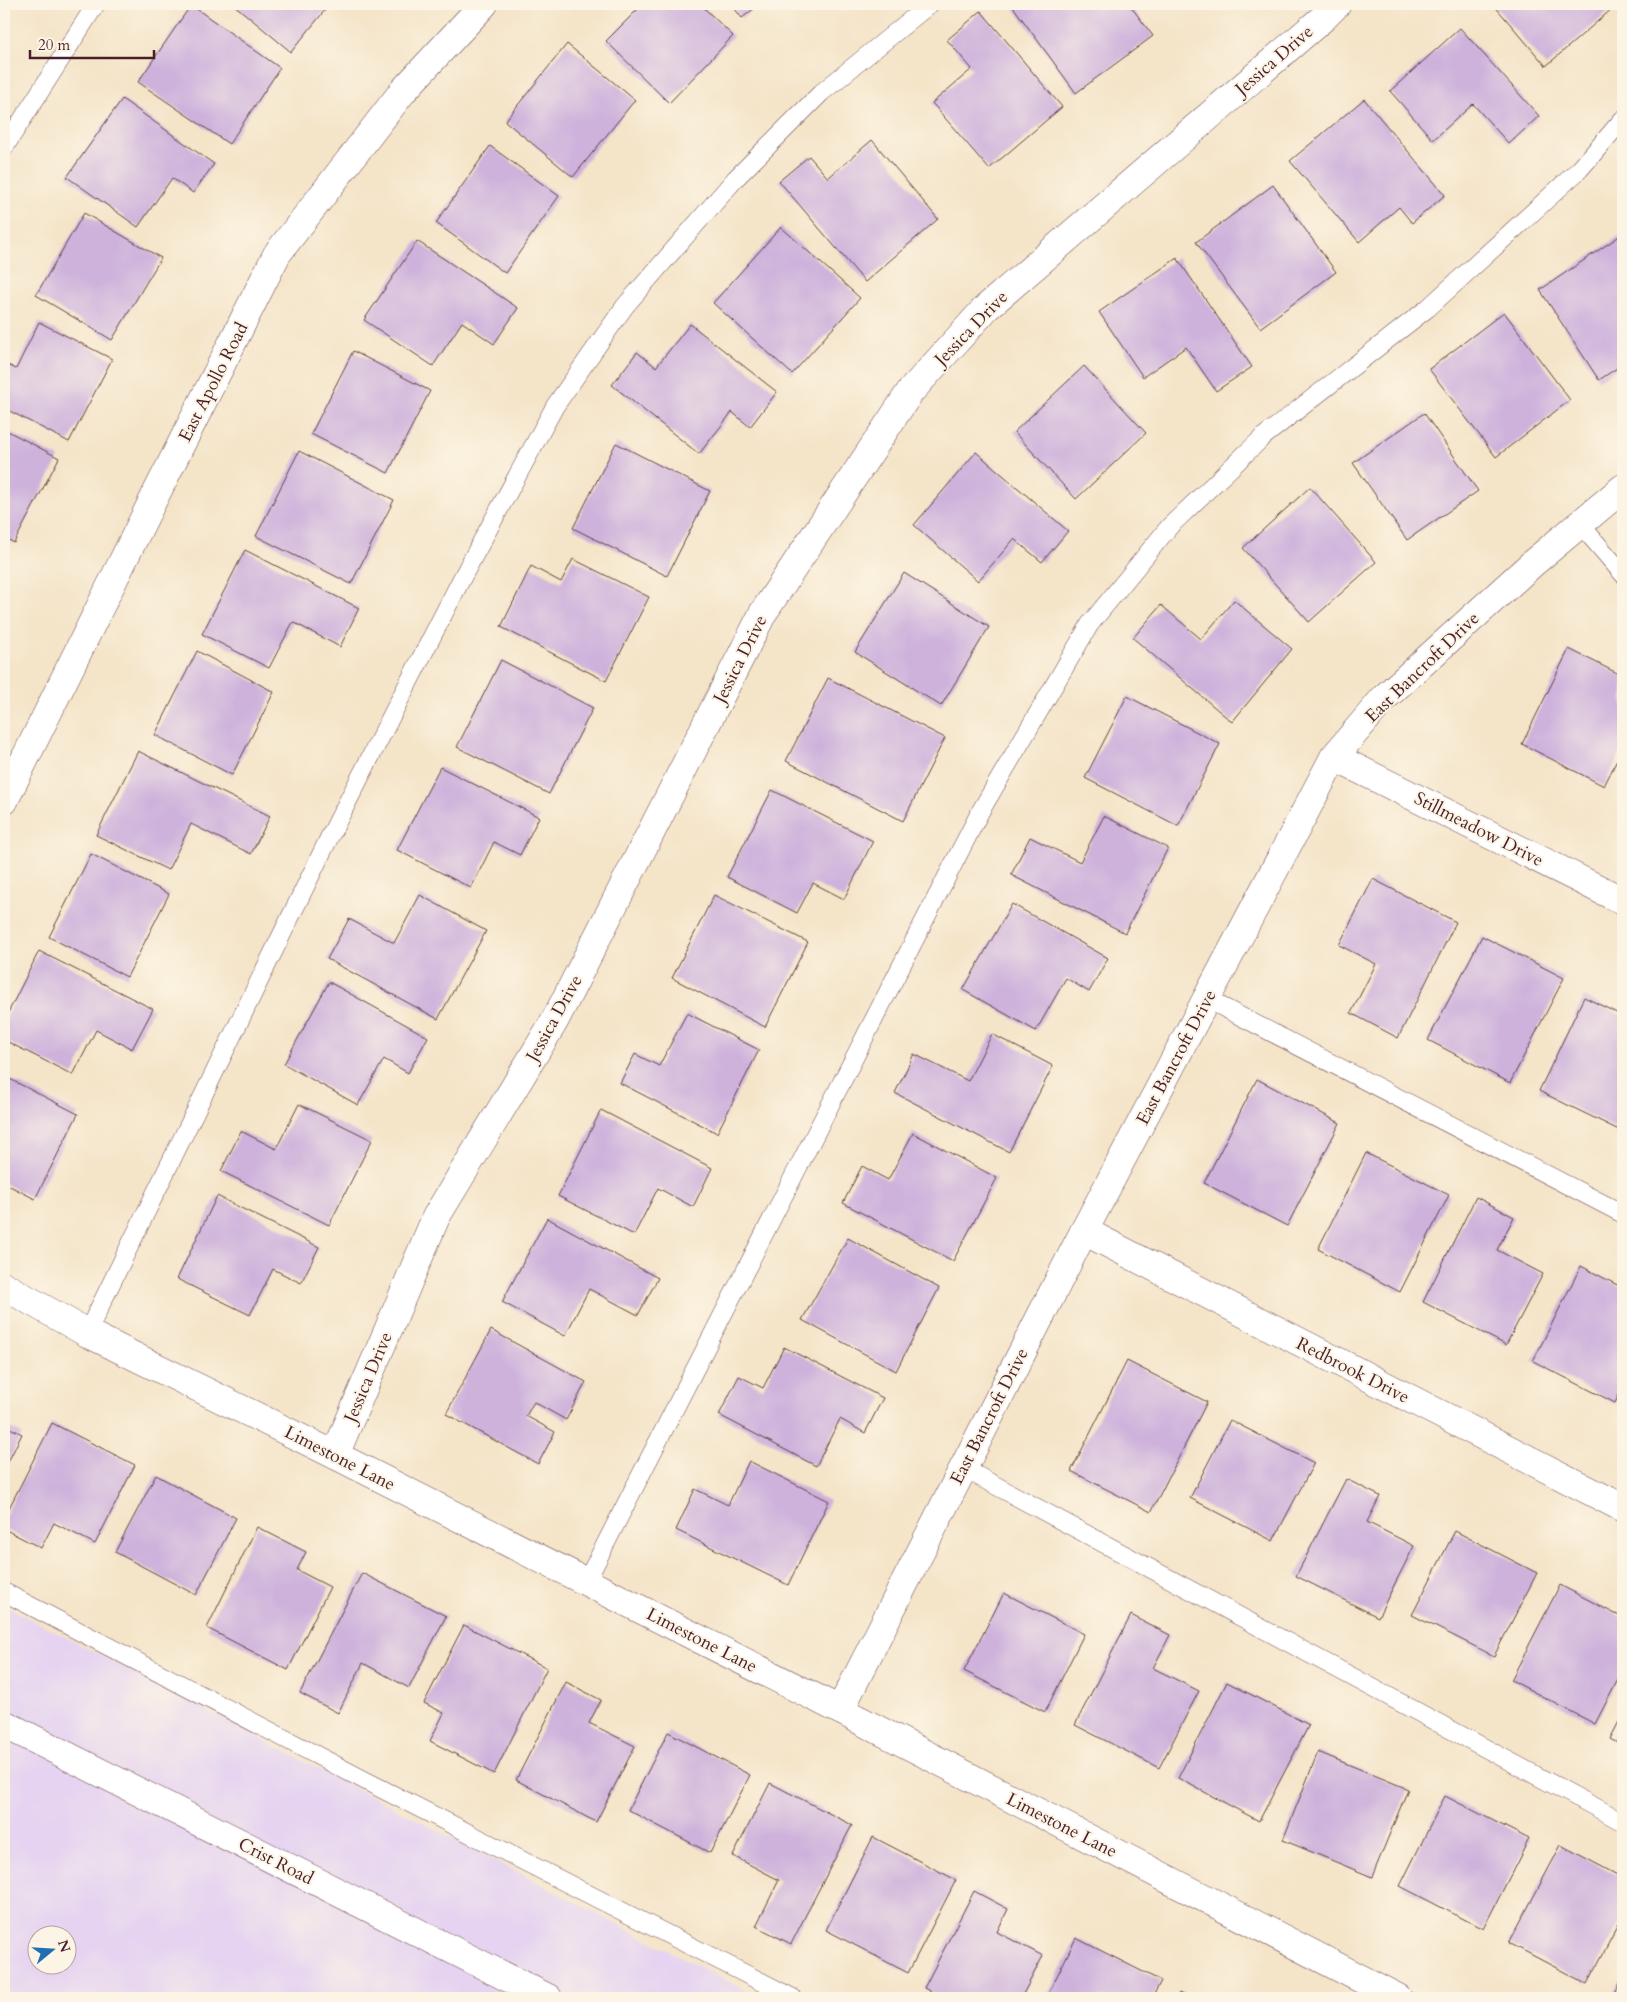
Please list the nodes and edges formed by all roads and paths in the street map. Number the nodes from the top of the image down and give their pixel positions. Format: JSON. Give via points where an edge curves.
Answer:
{"nodes":[{"id":1,"x":96,"y":4,"type":"edge"},
{"id":2,"x":484,"y":4,"type":"edge"},
{"id":3,"x":930,"y":4,"type":"edge"},
{"id":4,"x":1337,"y":4,"type":"edge"},
{"id":5,"x":1623,"y":119,"type":"edge"},
{"id":6,"x":4,"y":148,"type":"edge"},
{"id":7,"x":1623,"y":488,"type":"edge"},
{"id":8,"x":1580,"y":524,"type":"junction"},
{"id":9,"x":1623,"y":574,"type":"edge"},
{"id":10,"x":1334,"y":757,"type":"junction"},
{"id":11,"x":4,"y":801,"type":"edge"},
{"id":12,"x":1623,"y":902,"type":"edge"},
{"id":13,"x":1207,"y":999,"type":"junction"},
{"id":14,"x":1623,"y":1214,"type":"edge"},
{"id":15,"x":1084,"y":1231,"type":"junction"},
{"id":16,"x":4,"y":1286,"type":"edge"},
{"id":17,"x":87,"y":1333,"type":"junction"},
{"id":18,"x":335,"y":1455,"type":"junction"},
{"id":19,"x":963,"y":1468,"type":"junction"},
{"id":20,"x":1623,"y":1508,"type":"edge"},
{"id":21,"x":586,"y":1582,"type":"junction"},
{"id":22,"x":4,"y":1592,"type":"edge"},
{"id":23,"x":840,"y":1710,"type":"junction"},
{"id":24,"x":4,"y":1724,"type":"edge"},
{"id":25,"x":1623,"y":1822,"type":"edge"},
{"id":26,"x":548,"y":1998,"type":"edge"},
{"id":27,"x":793,"y":1998,"type":"edge"},
{"id":28,"x":1398,"y":1998,"type":"edge"}],
"edges":[{"from":1,"to":6,"type":"lane"},
{"from":2,"to":11,"type":"street","name":"East Apollo Road","via":[[403,90],[277,254]]},
{"from":3,"to":17,"type":"lane","via":[[821,93],[736,178],[625,306],[555,406],[463,576],[329,838]]},
{"from":4,"to":18,"type":"street","name":"Jessica Drive","via":[[986,308],[910,392],[763,614],[554,1020],[436,1217]]},
{"from":5,"to":21,"type":"lane","via":[[1580,169],[1428,308],[1263,437],[1169,527],[1090,624],[980,812]]},
{"from":7,"to":8,"type":"street","name":"East Bancroft Drive"},
{"from":8,"to":9,"type":"lane"},
{"from":8,"to":10,"type":"street","name":"East Bancroft Drive","via":[[1384,698]]},
{"from":10,"to":12,"type":"street","name":"Stillmeadow Drive"},
{"from":10,"to":13,"type":"street","name":"East Bancroft Drive"},
{"from":13,"to":14,"type":"lane"},
{"from":13,"to":15,"type":"street","name":"East Bancroft Drive"},
{"from":15,"to":19,"type":"street","name":"East Bancroft Drive"},
{"from":15,"to":20,"type":"street","name":"Redbrook Drive"},
{"from":16,"to":17,"type":"street","name":"Limestone Lane"},
{"from":17,"to":18,"type":"street","name":"Limestone Lane"},
{"from":18,"to":21,"type":"street","name":"Limestone Lane"},
{"from":19,"to":23,"type":"street","name":"East Bancroft Drive"},
{"from":19,"to":25,"type":"lane"},
{"from":21,"to":23,"type":"street","name":"Limestone Lane"},
{"from":22,"to":27,"type":"lane"},
{"from":23,"to":28,"type":"street","name":"Limestone Lane"},
{"from":24,"to":26,"type":"street","name":"Crist Road"}]}
